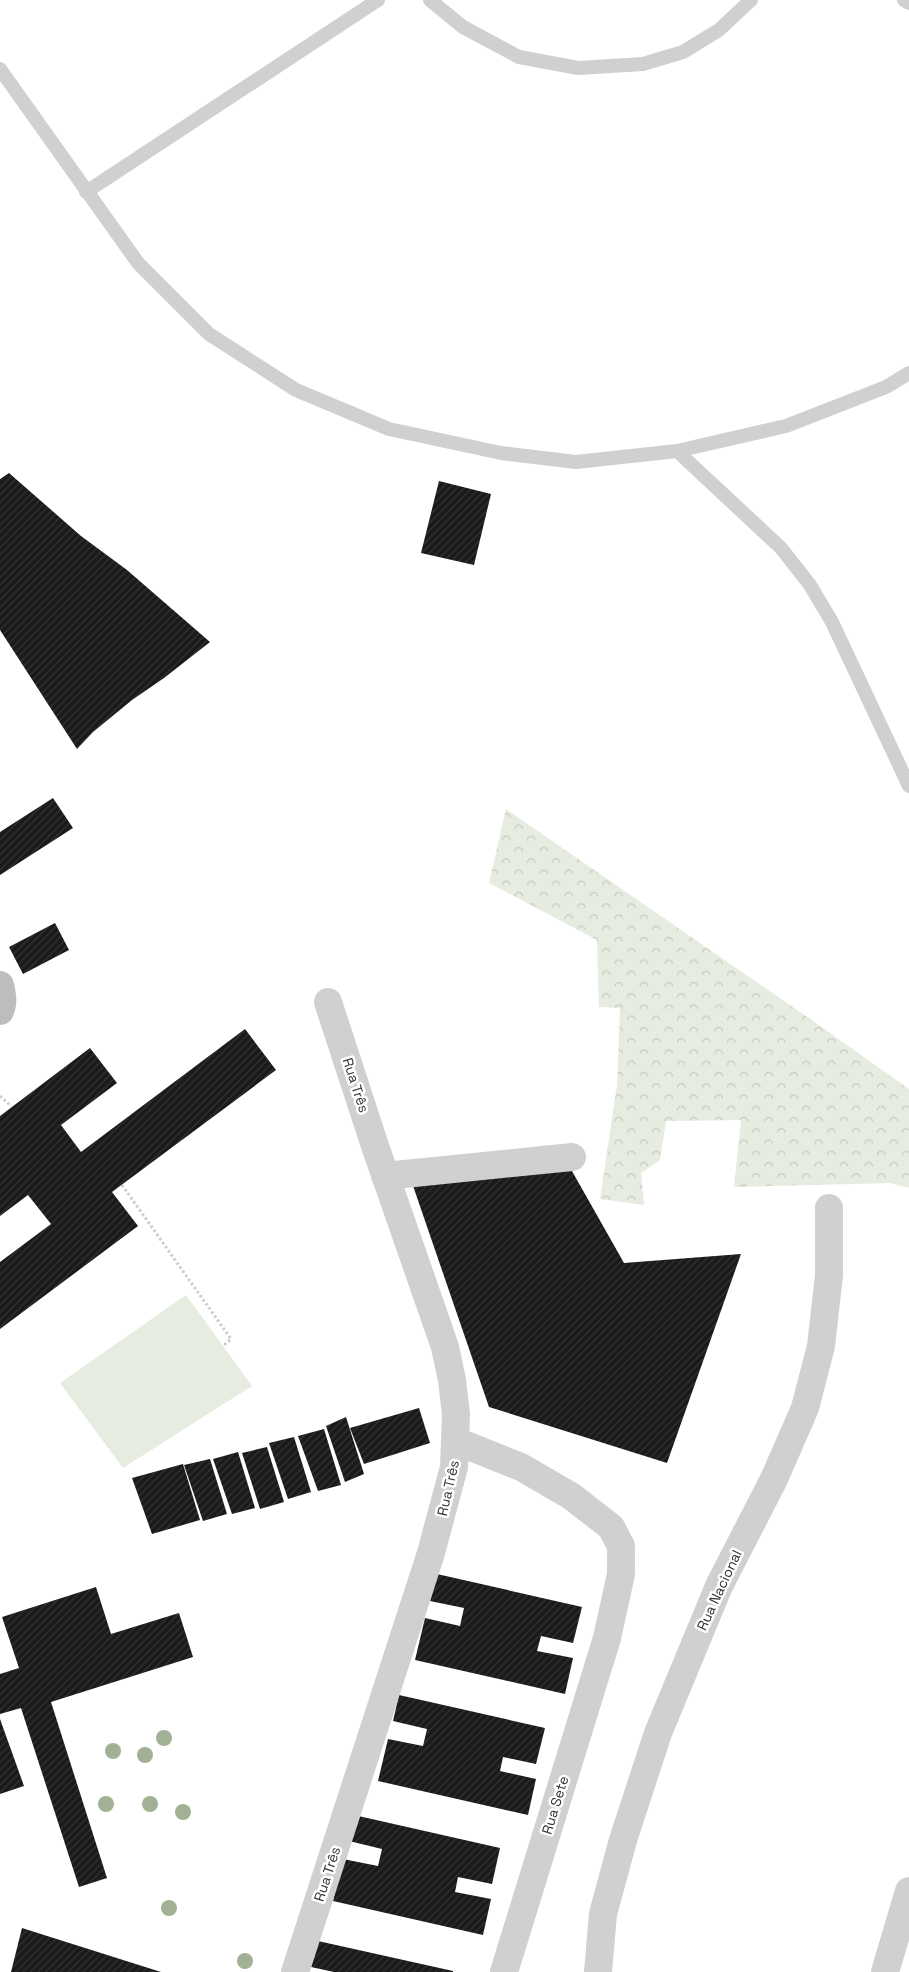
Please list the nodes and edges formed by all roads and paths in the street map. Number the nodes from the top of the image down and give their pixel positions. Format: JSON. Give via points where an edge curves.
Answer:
{"nodes":[{"id":1,"x":378,"y":0,"type":"edge"},
{"id":2,"x":430,"y":0,"type":"edge"},
{"id":3,"x":751,"y":0,"type":"edge"},
{"id":4,"x":904,"y":0,"type":"edge"},
{"id":5,"x":909,"y":3,"type":"edge"},
{"id":6,"x":0,"y":70,"type":"edge"},
{"id":7,"x":86,"y":192,"type":"junction"},
{"id":8,"x":909,"y":373,"type":"edge"},
{"id":9,"x":677,"y":451,"type":"junction"},
{"id":10,"x":909,"y":786,"type":"edge"},
{"id":11,"x":328,"y":1002,"type":"dead end"},
{"id":12,"x":0,"y":1096,"type":"edge"},
{"id":13,"x":12,"y":1107,"type":"dead end"},
{"id":14,"x":572,"y":1157,"type":"dead end"},
{"id":15,"x":385,"y":1176,"type":"junction"},
{"id":16,"x":122,"y":1185,"type":"dead end"},
{"id":17,"x":829,"y":1208,"type":"dead end"},
{"id":18,"x":223,"y":1346,"type":"dead end"},
{"id":19,"x":456,"y":1441,"type":"junction"},
{"id":20,"x":909,"y":1891,"type":"edge"},
{"id":21,"x":295,"y":1972,"type":"edge"},
{"id":22,"x":504,"y":1972,"type":"edge"},
{"id":23,"x":598,"y":1972,"type":"edge"},
{"id":24,"x":885,"y":1972,"type":"edge"}],
"edges":[{"from":1,"to":7,"type":"lane"},
{"from":2,"to":3,"type":"lane","via":[[463,27],[519,57],[578,68],[643,64],[683,52],[719,30]]},
{"from":4,"to":5,"type":"lane"},
{"from":6,"to":7,"type":"lane"},
{"from":7,"to":9,"type":"lane","via":[[138,264],[209,334],[296,390],[389,429],[501,453],[576,462]]},
{"from":8,"to":9,"type":"lane","via":[[886,387],[786,426]]},
{"from":9,"to":10,"type":"lane","via":[[781,548],[810,585],[835,630]]},
{"from":11,"to":15,"type":"street","name":"Rua Três"},
{"from":12,"to":13,"type":"path"},
{"from":14,"to":15,"type":"street"},
{"from":15,"to":19,"type":"street","name":"Rua Três","via":[[445,1347],[453,1388]]},
{"from":16,"to":18,"type":"path","via":[[231,1339]]},
{"from":17,"to":23,"type":"street","name":"Rua Nacional","via":[[829,1276],[821,1346],[805,1408],[774,1479],[719,1586],[658,1734],[623,1840],[604,1914]]},
{"from":19,"to":21,"type":"street","name":"Rua Três","via":[[454,1467],[431,1554]]},
{"from":19,"to":22,"type":"street","name":"Rua Sete","via":[[521,1467],[571,1496],[611,1527],[621,1546],[621,1574],[607,1638]]},
{"from":20,"to":24,"type":"street"}]}
